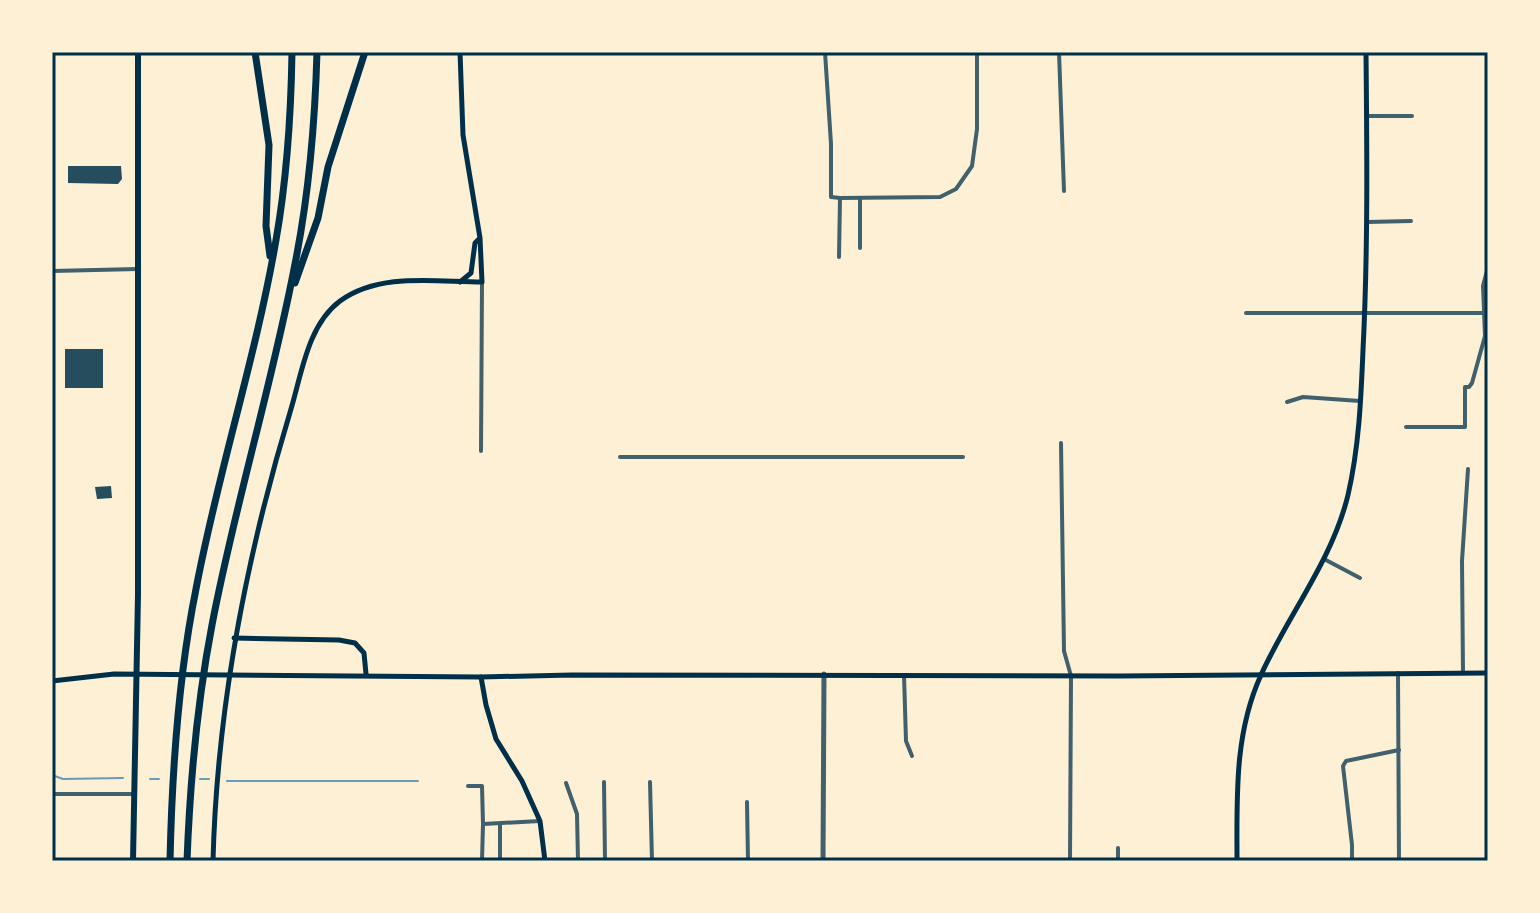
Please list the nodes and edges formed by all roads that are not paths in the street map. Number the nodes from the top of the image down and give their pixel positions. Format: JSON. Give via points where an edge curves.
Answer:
{"nodes":[{"id":1,"x":138,"y":52,"type":"edge"},
{"id":2,"x":255,"y":52,"type":"edge"},
{"id":3,"x":292,"y":52,"type":"edge"},
{"id":4,"x":317,"y":52,"type":"edge"},
{"id":5,"x":365,"y":52,"type":"edge"},
{"id":6,"x":460,"y":52,"type":"edge"},
{"id":7,"x":825,"y":52,"type":"edge"},
{"id":8,"x":977,"y":52,"type":"edge"},
{"id":9,"x":1059,"y":52,"type":"edge"},
{"id":10,"x":1366,"y":52,"type":"edge"},
{"id":11,"x":1366,"y":116,"type":"junction"},
{"id":12,"x":1412,"y":116,"type":"dead end"},
{"id":13,"x":1064,"y":191,"type":"dead end"},
{"id":14,"x":840,"y":198,"type":"junction"},
{"id":15,"x":860,"y":198,"type":"junction"},
{"id":16,"x":1411,"y":221,"type":"dead end"},
{"id":17,"x":1367,"y":222,"type":"junction"},
{"id":18,"x":480,"y":238,"type":"junction"},
{"id":19,"x":860,"y":248,"type":"dead end"},
{"id":20,"x":839,"y":257,"type":"dead end"},
{"id":21,"x":271,"y":262,"type":"junction"},
{"id":22,"x":1488,"y":267,"type":"edge"},
{"id":23,"x":138,"y":269,"type":"junction"},
{"id":24,"x":52,"y":271,"type":"edge"},
{"id":25,"x":460,"y":282,"type":"junction"},
{"id":26,"x":482,"y":282,"type":"junction"},
{"id":27,"x":286,"y":308,"type":"junction"},
{"id":28,"x":1246,"y":313,"type":"dead end"},
{"id":29,"x":1365,"y":313,"type":"junction"},
{"id":30,"x":1483,"y":313,"type":"junction"},
{"id":31,"x":1361,"y":401,"type":"junction"},
{"id":32,"x":1287,"y":402,"type":"dead end"},
{"id":33,"x":1406,"y":427,"type":"dead end"},
{"id":34,"x":1061,"y":443,"type":"dead end"},
{"id":35,"x":481,"y":451,"type":"dead end"},
{"id":36,"x":620,"y":457,"type":"dead end"},
{"id":37,"x":963,"y":457,"type":"dead end"},
{"id":38,"x":1468,"y":469,"type":"dead end"},
{"id":39,"x":1324,"y":559,"type":"junction"},
{"id":40,"x":1360,"y":578,"type":"dead end"},
{"id":41,"x":234,"y":638,"type":"junction"},
{"id":42,"x":1398,"y":673,"type":"junction"},
{"id":43,"x":1463,"y":673,"type":"junction"},
{"id":44,"x":1488,"y":673,"type":"edge"},
{"id":45,"x":366,"y":674,"type":"junction"},
{"id":46,"x":824,"y":674,"type":"junction"},
{"id":47,"x":904,"y":675,"type":"junction"},
{"id":48,"x":1071,"y":676,"type":"junction"},
{"id":49,"x":1261,"y":676,"type":"junction"},
{"id":50,"x":481,"y":677,"type":"junction"},
{"id":51,"x":52,"y":681,"type":"edge"},
{"id":52,"x":1399,"y":750,"type":"junction"},
{"id":53,"x":912,"y":756,"type":"dead end"},
{"id":54,"x":604,"y":782,"type":"dead end"},
{"id":55,"x":650,"y":782,"type":"dead end"},
{"id":56,"x":566,"y":783,"type":"dead end"},
{"id":57,"x":468,"y":786,"type":"dead end"},
{"id":58,"x":52,"y":794,"type":"edge"},
{"id":59,"x":136,"y":794,"type":"junction"},
{"id":60,"x":747,"y":802,"type":"dead end"},
{"id":61,"x":540,"y":821,"type":"junction"},
{"id":62,"x":483,"y":824,"type":"junction"},
{"id":63,"x":500,"y":824,"type":"junction"},
{"id":64,"x":1118,"y":848,"type":"dead end"},
{"id":65,"x":133,"y":861,"type":"edge"},
{"id":66,"x":168,"y":861,"type":"edge"},
{"id":67,"x":187,"y":861,"type":"edge"},
{"id":68,"x":213,"y":861,"type":"edge"},
{"id":69,"x":482,"y":861,"type":"edge"},
{"id":70,"x":500,"y":861,"type":"edge"},
{"id":71,"x":545,"y":861,"type":"edge"},
{"id":72,"x":578,"y":861,"type":"edge"},
{"id":73,"x":605,"y":861,"type":"edge"},
{"id":74,"x":652,"y":861,"type":"edge"},
{"id":75,"x":748,"y":861,"type":"edge"},
{"id":76,"x":823,"y":861,"type":"edge"},
{"id":77,"x":1070,"y":861,"type":"edge"},
{"id":78,"x":1118,"y":861,"type":"edge"},
{"id":79,"x":1237,"y":861,"type":"edge"},
{"id":80,"x":1352,"y":861,"type":"edge"},
{"id":81,"x":1399,"y":861,"type":"edge"}],
"edges":[{"from":1,"to":23,"type":"main road"},
{"from":2,"to":21,"type":"highway","via":[[269,145],[266,226]]},
{"from":3,"to":21,"type":"highway","via":[[290,125]]},
{"from":4,"to":27,"type":"highway","via":[[304,205]]},
{"from":5,"to":27,"type":"highway","via":[[328,167],[318,218]]},
{"from":6,"to":18,"type":"main road","via":[[463,135]]},
{"from":7,"to":14,"type":"street","via":[[831,197]]},
{"from":8,"to":15,"type":"street","via":[[972,166],[956,189],[940,197]]},
{"from":9,"to":13,"type":"street"},
{"from":10,"to":11,"type":"main road"},
{"from":11,"to":12,"type":"street"},
{"from":11,"to":17,"type":"main road"},
{"from":14,"to":15,"type":"street"},
{"from":14,"to":20,"type":"street"},
{"from":15,"to":19,"type":"street"},
{"from":16,"to":17,"type":"street"},
{"from":17,"to":29,"type":"main road"},
{"from":18,"to":25,"type":"main road","via":[[471,273]]},
{"from":18,"to":26,"type":"main road"},
{"from":21,"to":66,"type":"highway","via":[[196,589],[176,727]]},
{"from":22,"to":30,"type":"street"},
{"from":23,"to":24,"type":"street"},
{"from":23,"to":59,"type":"main road"},
{"from":25,"to":26,"type":"main road"},
{"from":25,"to":41,"type":"main road","via":[[366,287],[339,302],[318,326],[270,480]]},
{"from":26,"to":35,"type":"street"},
{"from":27,"to":67,"type":"highway","via":[[211,626],[196,728]]},
{"from":28,"to":29,"type":"street"},
{"from":29,"to":30,"type":"street"},
{"from":29,"to":31,"type":"main road"},
{"from":30,"to":33,"type":"street","via":[[1482,350],[1472,383],[1465,387],[1465,427]]},
{"from":31,"to":32,"type":"street","via":[[1303,397]]},
{"from":31,"to":39,"type":"main road","via":[[1347,498]]},
{"from":34,"to":48,"type":"street","via":[[1064,651]]},
{"from":36,"to":37,"type":"street"},
{"from":38,"to":43,"type":"street"},
{"from":39,"to":40,"type":"street"},
{"from":39,"to":49,"type":"main road"},
{"from":41,"to":45,"type":"main road","via":[[352,642],[364,653]]},
{"from":41,"to":68,"type":"main road","via":[[219,754]]},
{"from":42,"to":43,"type":"main road"},
{"from":42,"to":49,"type":"main road"},
{"from":42,"to":52,"type":"street"},
{"from":43,"to":44,"type":"main road"},
{"from":45,"to":50,"type":"main road"},
{"from":45,"to":51,"type":"main road","via":[[114,674]]},
{"from":46,"to":47,"type":"main road"},
{"from":46,"to":50,"type":"main road"},
{"from":46,"to":76,"type":"street"},
{"from":47,"to":48,"type":"main road"},
{"from":47,"to":53,"type":"street","via":[[906,741]]},
{"from":48,"to":49,"type":"main road"},
{"from":48,"to":77,"type":"street"},
{"from":49,"to":79,"type":"main road","via":[[1240,749]]},
{"from":50,"to":61,"type":"main road","via":[[496,739]]},
{"from":52,"to":80,"type":"street","via":[[1355,757],[1343,766]]},
{"from":52,"to":81,"type":"street"},
{"from":54,"to":73,"type":"street"},
{"from":55,"to":74,"type":"street"},
{"from":56,"to":72,"type":"street","via":[[577,814]]},
{"from":57,"to":62,"type":"street","via":[[482,786]]},
{"from":58,"to":59,"type":"street"},
{"from":59,"to":65,"type":"main road"},
{"from":60,"to":75,"type":"street"},
{"from":61,"to":63,"type":"street"},
{"from":61,"to":71,"type":"main road"},
{"from":62,"to":63,"type":"street"},
{"from":62,"to":69,"type":"street"},
{"from":63,"to":70,"type":"street"},
{"from":64,"to":78,"type":"street"}]}
